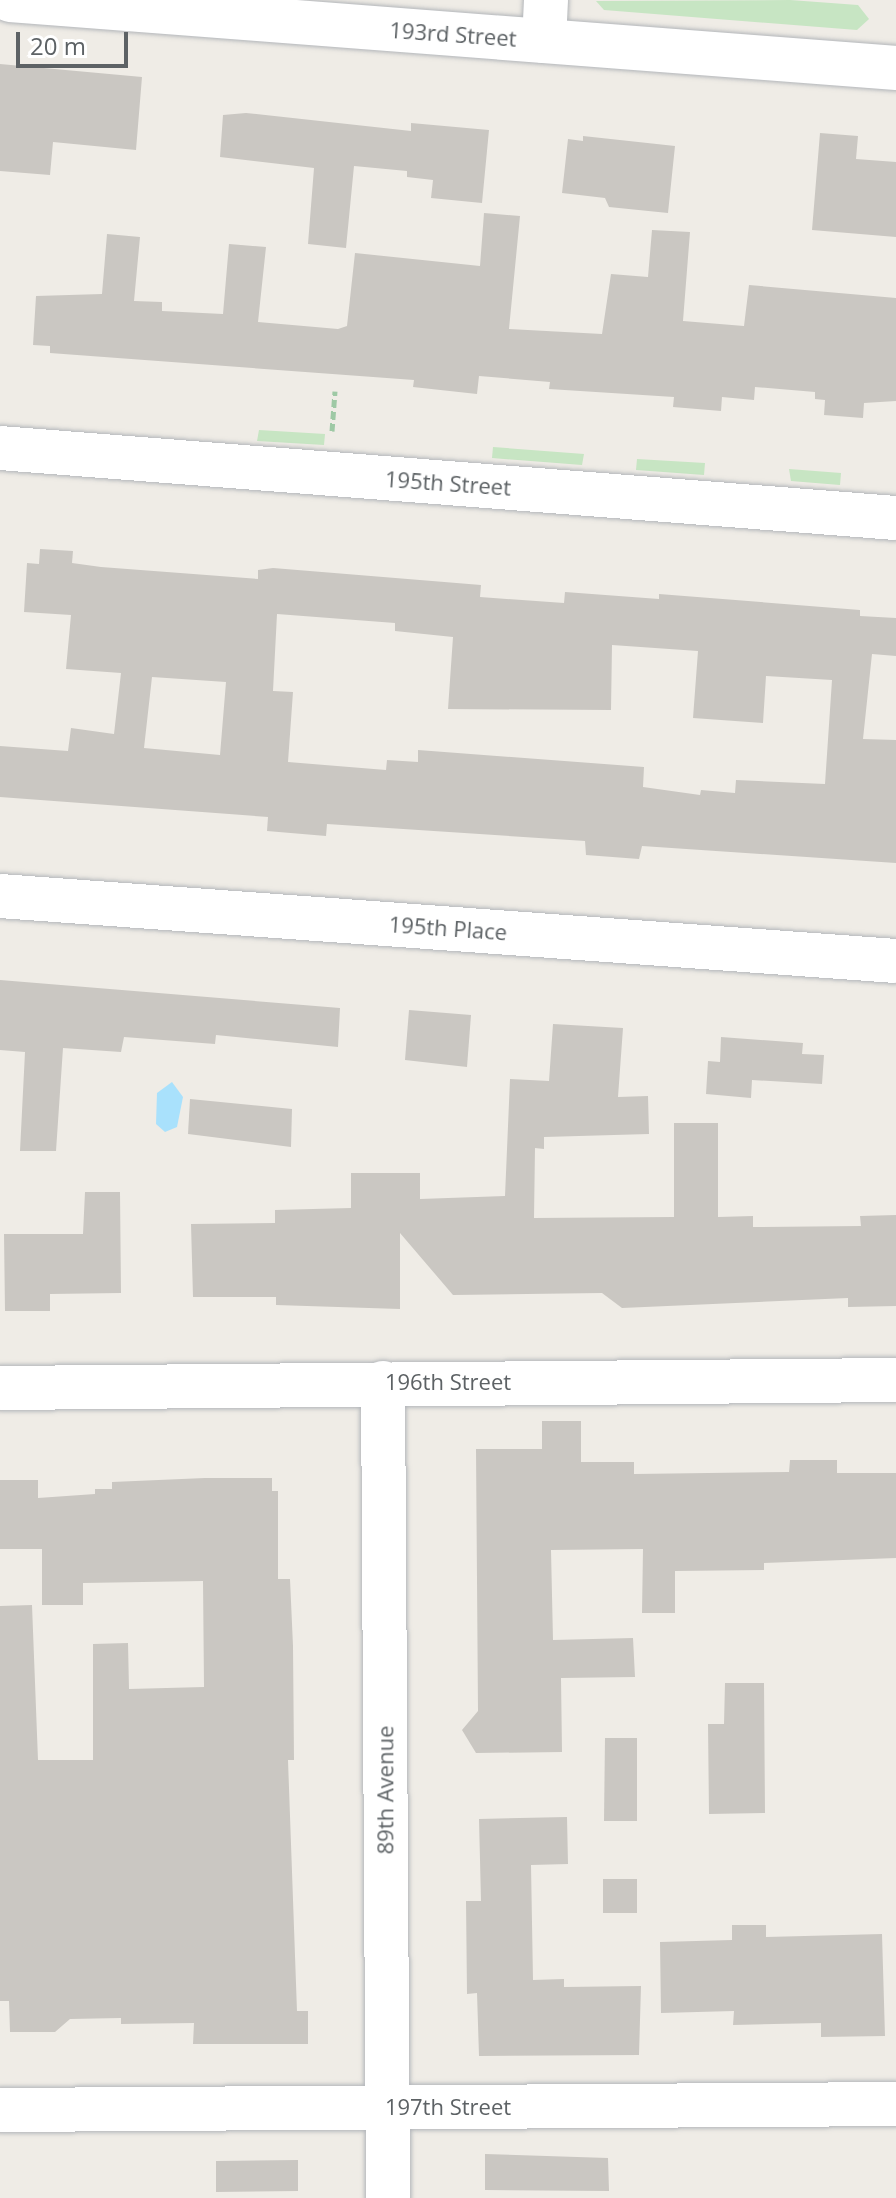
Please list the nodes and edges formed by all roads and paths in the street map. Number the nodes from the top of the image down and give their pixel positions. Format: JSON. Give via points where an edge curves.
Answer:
{"nodes":[{"id":1,"x":10,"y":0,"type":"edge"},
{"id":2,"x":179,"y":6,"type":"edge"},
{"id":3,"x":545,"y":20,"type":"edge"},
{"id":4,"x":896,"y":68,"type":"edge"},
{"id":5,"x":335,"y":391,"type":"dead end"},
{"id":6,"x":332,"y":431,"type":"dead end"},
{"id":7,"x":0,"y":448,"type":"edge"},
{"id":8,"x":896,"y":518,"type":"edge"},
{"id":9,"x":0,"y":896,"type":"edge"},
{"id":10,"x":896,"y":961,"type":"edge"},
{"id":11,"x":896,"y":1380,"type":"edge"},
{"id":12,"x":383,"y":1383,"type":"junction"},
{"id":13,"x":0,"y":1388,"type":"edge"},
{"id":14,"x":896,"y":2104,"type":"edge"},
{"id":15,"x":387,"y":2107,"type":"junction"},
{"id":16,"x":0,"y":2110,"type":"edge"},
{"id":17,"x":388,"y":2198,"type":"edge"}],
"edges":[{"from":1,"to":2,"type":"street","name":"193rd Street"},
{"from":2,"to":3,"type":"street","name":"193rd Street"},
{"from":3,"to":4,"type":"street","name":"193rd Street"},
{"from":5,"to":6,"type":"path"},
{"from":7,"to":8,"type":"street","name":"195th Street"},
{"from":9,"to":10,"type":"street","name":"195th Place"},
{"from":11,"to":12,"type":"street","name":"196th Street"},
{"from":12,"to":13,"type":"street","name":"196th Street"},
{"from":12,"to":15,"type":"street","name":"89th Avenue"},
{"from":14,"to":15,"type":"street","name":"197th Street"},
{"from":15,"to":16,"type":"street","name":"197th Street"},
{"from":15,"to":17,"type":"street","name":"89th Avenue"}]}
